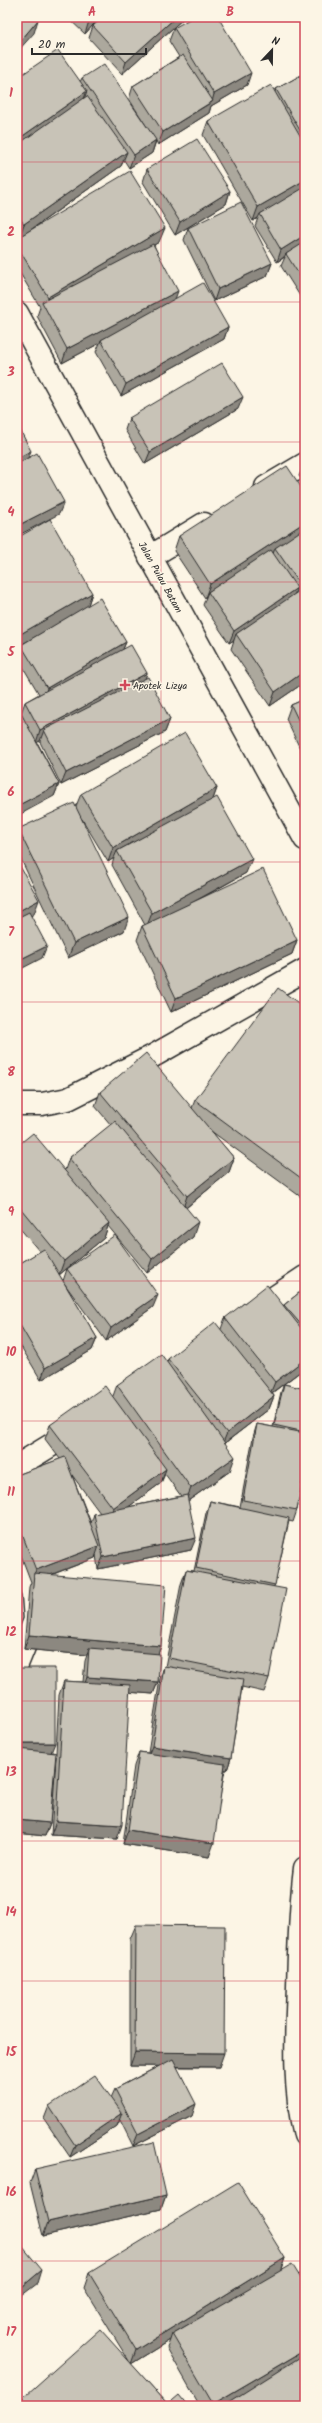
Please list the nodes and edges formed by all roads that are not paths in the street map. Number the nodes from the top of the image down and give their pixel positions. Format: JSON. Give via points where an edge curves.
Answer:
{"nodes":[{"id":1,"x":17,"y":313,"type":"edge"},
{"id":2,"x":305,"y":464,"type":"edge"},
{"id":3,"x":252,"y":496,"type":"edge"},
{"id":4,"x":224,"y":512,"type":"edge"},
{"id":5,"x":150,"y":556,"type":"junction"},
{"id":6,"x":305,"y":839,"type":"edge"},
{"id":7,"x":305,"y":970,"type":"edge"},
{"id":8,"x":17,"y":1104,"type":"edge"},
{"id":9,"x":305,"y":1277,"type":"edge"},
{"id":10,"x":235,"y":1323,"type":"edge"},
{"id":11,"x":92,"y":1420,"type":"edge"},
{"id":12,"x":17,"y":1466,"type":"edge"},
{"id":13,"x":17,"y":1550,"type":"edge"},
{"id":14,"x":17,"y":1664,"type":"edge"},
{"id":15,"x":305,"y":1868,"type":"edge"},
{"id":16,"x":305,"y":2135,"type":"edge"}],
"edges":[{"from":1,"to":5,"type":"main road","name":"Jalan Pulau Batam"},
{"from":2,"to":3,"type":"main road"},
{"from":4,"to":5,"type":"main road"},
{"from":5,"to":6,"type":"main road","name":"Jalan Pulau Batam"},
{"from":7,"to":8,"type":"main road","via":[[153,1056],[68,1099],[42,1104]]},
{"from":9,"to":10,"type":"main road"},
{"from":11,"to":12,"type":"main road"},
{"from":13,"to":14,"type":"main road","via":[[33,1595],[35,1620]]},
{"from":15,"to":16,"type":"main road","via":[[301,1899],[297,2026],[298,2089]]}]}
